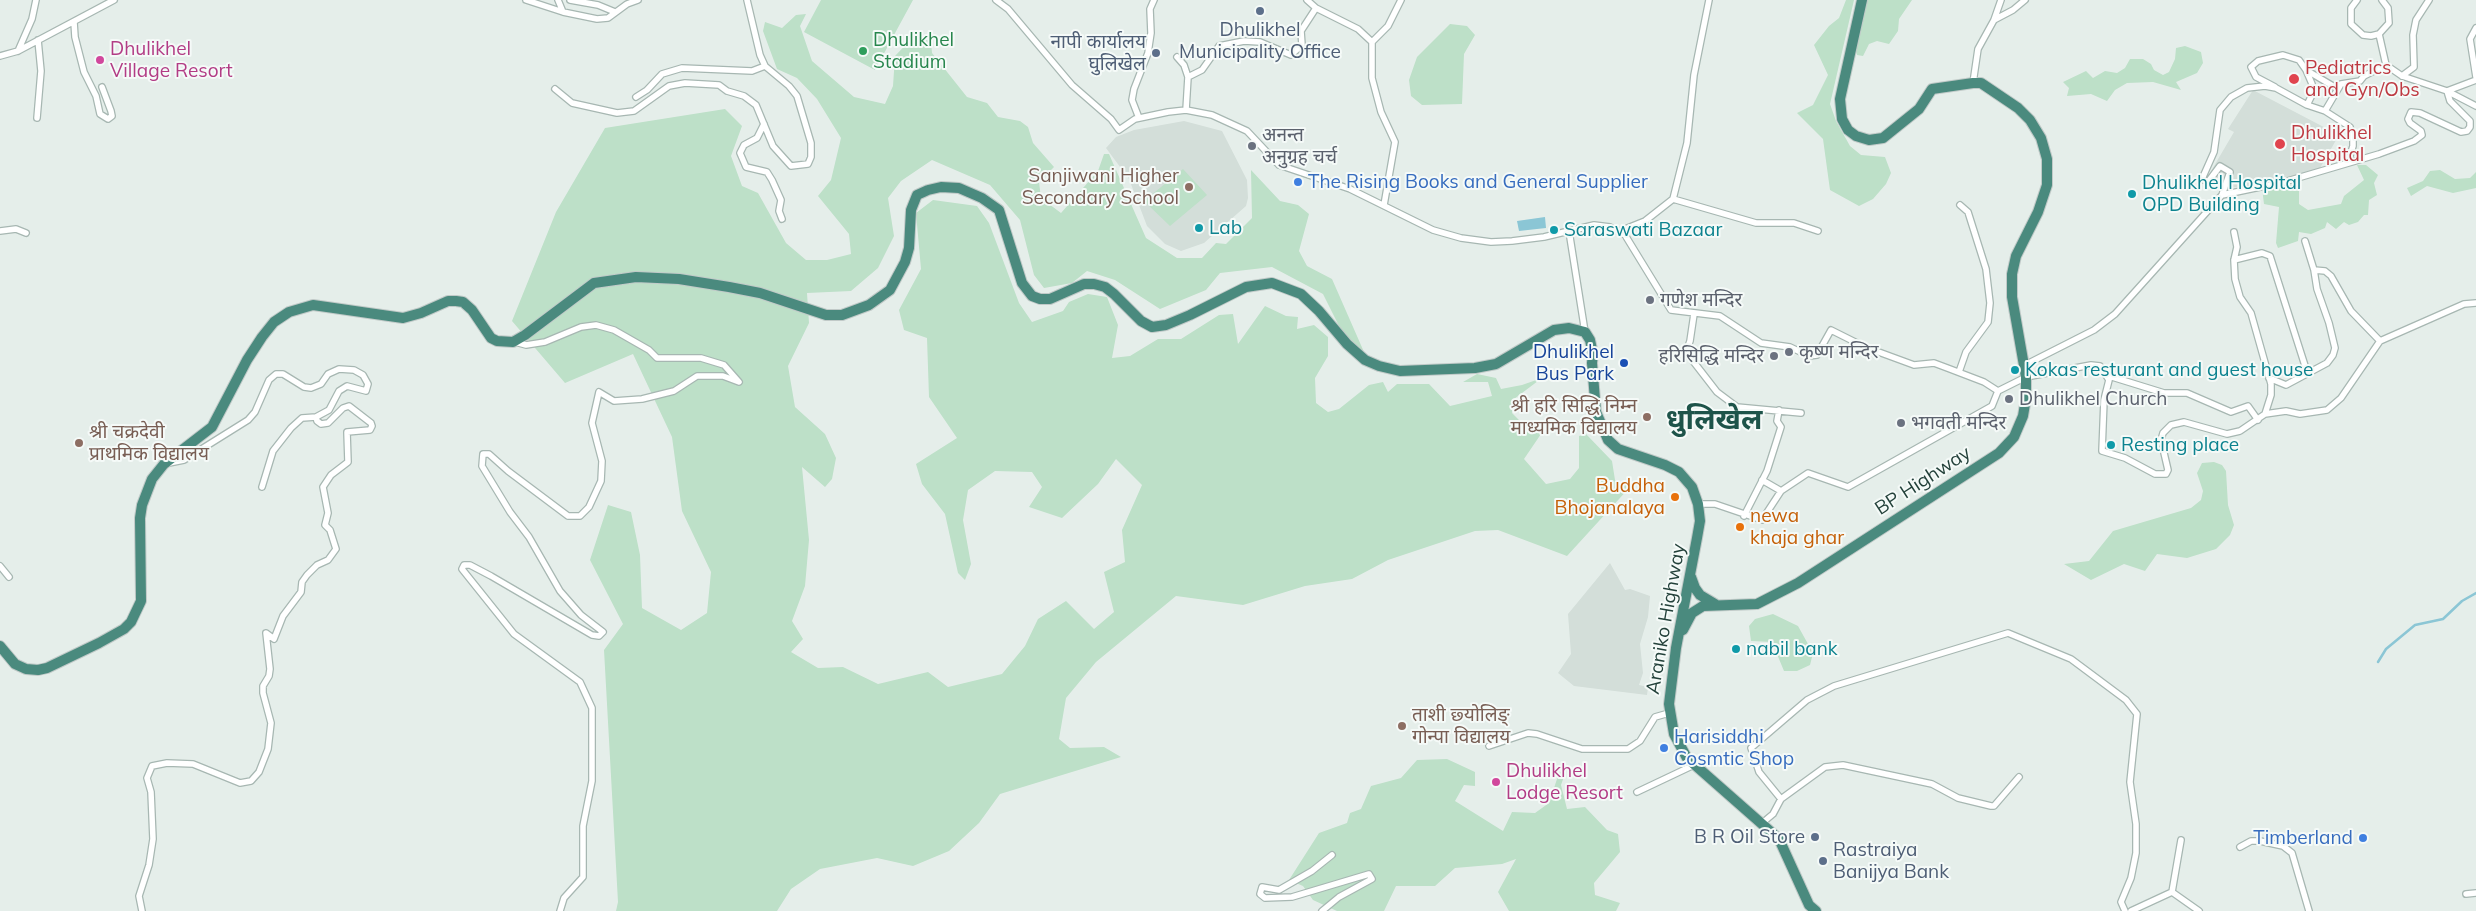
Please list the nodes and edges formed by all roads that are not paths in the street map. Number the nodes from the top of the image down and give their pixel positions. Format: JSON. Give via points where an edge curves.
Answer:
{"nodes":[{"id":1,"x":36,"y":0,"type":"edge"},
{"id":2,"x":114,"y":0,"type":"edge"},
{"id":3,"x":526,"y":0,"type":"edge"},
{"id":4,"x":558,"y":0,"type":"edge"},
{"id":5,"x":570,"y":0,"type":"edge"},
{"id":6,"x":576,"y":0,"type":"edge"},
{"id":7,"x":638,"y":0,"type":"edge"},
{"id":8,"x":747,"y":0,"type":"edge"},
{"id":9,"x":996,"y":0,"type":"edge"},
{"id":10,"x":1154,"y":0,"type":"edge"},
{"id":11,"x":1307,"y":0,"type":"edge"},
{"id":12,"x":1401,"y":0,"type":"edge"},
{"id":13,"x":1709,"y":0,"type":"edge"},
{"id":14,"x":1862,"y":0,"type":"edge"},
{"id":15,"x":2001,"y":0,"type":"edge"},
{"id":16,"x":2025,"y":0,"type":"edge"},
{"id":17,"x":2357,"y":0,"type":"edge"},
{"id":18,"x":2382,"y":0,"type":"edge"},
{"id":19,"x":2429,"y":0,"type":"edge"},
{"id":20,"x":1316,"y":8,"type":"junction"},
{"id":21,"x":563,"y":12,"type":"junction"},
{"id":22,"x":615,"y":12,"type":"junction"},
{"id":23,"x":1994,"y":20,"type":"junction"},
{"id":24,"x":74,"y":22,"type":"junction"},
{"id":25,"x":2476,"y":28,"type":"edge"},
{"id":26,"x":2379,"y":34,"type":"junction"},
{"id":27,"x":38,"y":40,"type":"junction"},
{"id":28,"x":1372,"y":42,"type":"junction"},
{"id":29,"x":18,"y":51,"type":"junction"},
{"id":30,"x":0,"y":56,"type":"edge"},
{"id":31,"x":1177,"y":57,"type":"dead end"},
{"id":32,"x":2386,"y":65,"type":"junction"},
{"id":33,"x":765,"y":66,"type":"junction"},
{"id":34,"x":2306,"y":70,"type":"junction"},
{"id":35,"x":2402,"y":76,"type":"junction"},
{"id":36,"x":1188,"y":77,"type":"junction"},
{"id":37,"x":2476,"y":78,"type":"edge"},
{"id":38,"x":1973,"y":82,"type":"junction"},
{"id":39,"x":102,"y":87,"type":"dead end"},
{"id":40,"x":2276,"y":88,"type":"junction"},
{"id":41,"x":555,"y":89,"type":"dead end"},
{"id":42,"x":2338,"y":89,"type":"junction"},
{"id":43,"x":2447,"y":91,"type":"junction"},
{"id":44,"x":636,"y":97,"type":"dead end"},
{"id":45,"x":2307,"y":105,"type":"junction"},
{"id":46,"x":2476,"y":106,"type":"edge"},
{"id":47,"x":1186,"y":110,"type":"junction"},
{"id":48,"x":2325,"y":110,"type":"junction"},
{"id":49,"x":37,"y":118,"type":"dead end"},
{"id":50,"x":1139,"y":118,"type":"junction"},
{"id":51,"x":764,"y":124,"type":"junction"},
{"id":52,"x":2348,"y":162,"type":"junction"},
{"id":53,"x":2222,"y":195,"type":"junction"},
{"id":54,"x":1673,"y":199,"type":"junction"},
{"id":55,"x":1384,"y":205,"type":"junction"},
{"id":56,"x":1960,"y":205,"type":"dead end"},
{"id":57,"x":782,"y":219,"type":"dead end"},
{"id":58,"x":0,"y":230,"type":"edge"},
{"id":59,"x":1569,"y":231,"type":"junction"},
{"id":60,"x":1620,"y":231,"type":"junction"},
{"id":61,"x":1818,"y":231,"type":"dead end"},
{"id":62,"x":2234,"y":232,"type":"dead end"},
{"id":63,"x":26,"y":233,"type":"dead end"},
{"id":64,"x":2305,"y":241,"type":"dead end"},
{"id":65,"x":2234,"y":260,"type":"junction"},
{"id":66,"x":2314,"y":270,"type":"junction"},
{"id":67,"x":2476,"y":303,"type":"edge"},
{"id":68,"x":1694,"y":314,"type":"junction"},
{"id":69,"x":1585,"y":332,"type":"junction"},
{"id":70,"x":2380,"y":341,"type":"junction"},
{"id":71,"x":513,"y":342,"type":"junction"},
{"id":72,"x":2025,"y":364,"type":"junction"},
{"id":73,"x":1959,"y":372,"type":"junction"},
{"id":74,"x":2307,"y":372,"type":"junction"},
{"id":75,"x":2109,"y":376,"type":"junction"},
{"id":76,"x":2026,"y":377,"type":"junction"},
{"id":77,"x":2269,"y":378,"type":"junction"},
{"id":78,"x":1998,"y":391,"type":"junction"},
{"id":79,"x":1779,"y":410,"type":"junction"},
{"id":80,"x":1801,"y":413,"type":"dead end"},
{"id":81,"x":2265,"y":414,"type":"junction"},
{"id":82,"x":316,"y":417,"type":"junction"},
{"id":83,"x":2258,"y":420,"type":"junction"},
{"id":84,"x":164,"y":464,"type":"junction"},
{"id":85,"x":1762,"y":480,"type":"junction"},
{"id":86,"x":262,"y":487,"type":"dead end"},
{"id":87,"x":1781,"y":491,"type":"junction"},
{"id":88,"x":1698,"y":504,"type":"junction"},
{"id":89,"x":1744,"y":516,"type":"junction"},
{"id":90,"x":0,"y":566,"type":"edge"},
{"id":91,"x":1690,"y":574,"type":"junction"},
{"id":92,"x":9,"y":577,"type":"dead end"},
{"id":93,"x":1717,"y":605,"type":"junction"},
{"id":94,"x":0,"y":646,"type":"edge"},
{"id":95,"x":1676,"y":648,"type":"junction"},
{"id":96,"x":1669,"y":713,"type":"junction"},
{"id":97,"x":1489,"y":746,"type":"dead end"},
{"id":98,"x":1694,"y":765,"type":"junction"},
{"id":99,"x":2019,"y":777,"type":"dead end"},
{"id":100,"x":1638,"y":792,"type":"dead end"},
{"id":101,"x":1781,"y":799,"type":"junction"},
{"id":102,"x":1761,"y":824,"type":"junction"},
{"id":103,"x":2181,"y":840,"type":"dead end"},
{"id":104,"x":2240,"y":847,"type":"dead end"},
{"id":105,"x":1332,"y":855,"type":"dead end"},
{"id":106,"x":2172,"y":892,"type":"junction"},
{"id":107,"x":2476,"y":893,"type":"edge"},
{"id":108,"x":2466,"y":894,"type":"dead end"},
{"id":109,"x":142,"y":911,"type":"edge"},
{"id":110,"x":560,"y":911,"type":"edge"},
{"id":111,"x":1322,"y":911,"type":"edge"},
{"id":112,"x":1816,"y":911,"type":"edge"},
{"id":113,"x":2125,"y":911,"type":"edge"},
{"id":114,"x":2131,"y":911,"type":"edge"},
{"id":115,"x":2199,"y":911,"type":"edge"},
{"id":116,"x":2309,"y":911,"type":"edge"}],
"edges":[{"from":1,"to":29,"type":"street","via":[[32,19]]},
{"from":2,"to":24,"type":"street"},
{"from":3,"to":21,"type":"street"},
{"from":4,"to":21,"type":"street"},
{"from":5,"to":6,"type":"street"},
{"from":6,"to":22,"type":"street"},
{"from":7,"to":22,"type":"street"},
{"from":8,"to":33,"type":"street"},
{"from":9,"to":50,"type":"street","via":[[1008,9],[1072,85],[1111,118],[1119,130]]},
{"from":10,"to":50,"type":"street","via":[[1150,9],[1148,53],[1132,100]]},
{"from":11,"to":20,"type":"street"},
{"from":12,"to":28,"type":"street","via":[[1388,26]]},
{"from":13,"to":54,"type":"street","via":[[1694,75],[1687,143]]},
{"from":14,"to":38,"type":"highway","via":[[1840,99],[1842,119],[1856,136],[1869,140],[1883,138],[1919,109],[1932,89]]},
{"from":15,"to":23,"type":"street"},
{"from":16,"to":23,"type":"street"},
{"from":17,"to":26,"type":"street","via":[[2351,8],[2351,24],[2362,35]]},
{"from":18,"to":26,"type":"street","via":[[2390,15],[2389,23]]},
{"from":19,"to":35,"type":"street","via":[[2416,20],[2414,67]]},
{"from":20,"to":28,"type":"street","via":[[1358,29]]},
{"from":20,"to":36,"type":"street","via":[[1301,31],[1302,45],[1291,55],[1260,42],[1226,43],[1219,46],[1202,70]]},
{"from":21,"to":22,"type":"street","via":[[597,19],[608,18]]},
{"from":23,"to":38,"type":"street","via":[[1978,49]]},
{"from":24,"to":27,"type":"street"},
{"from":24,"to":39,"type":"street","via":[[84,72],[96,96],[100,114],[108,119],[112,116]]},
{"from":25,"to":37,"type":"street","via":[[2470,40]]},
{"from":26,"to":32,"type":"street"},
{"from":27,"to":29,"type":"street"},
{"from":27,"to":49,"type":"street","via":[[41,71]]},
{"from":28,"to":55,"type":"street","via":[[1372,78],[1381,112],[1395,142]]},
{"from":29,"to":30,"type":"street"},
{"from":31,"to":36,"type":"street"},
{"from":32,"to":35,"type":"street"},
{"from":32,"to":42,"type":"street","via":[[2360,81],[2341,84]]},
{"from":33,"to":44,"type":"street","via":[[752,71],[682,68],[662,74]]},
{"from":33,"to":51,"type":"street","via":[[797,96],[811,143],[808,164],[791,166],[774,146]]},
{"from":34,"to":40,"type":"street","via":[[2299,60],[2283,56],[2258,61],[2251,68],[2256,77]]},
{"from":34,"to":42,"type":"street"},
{"from":34,"to":45,"type":"street","via":[[2312,84]]},
{"from":35,"to":43,"type":"street"},
{"from":36,"to":47,"type":"street"},
{"from":37,"to":43,"type":"street"},
{"from":38,"to":72,"type":"highway","name":"BP Highway","via":[[1981,83],[2030,120],[2041,138],[2047,159],[2047,185],[2038,212],[2016,256],[2012,274],[2012,297]]},
{"from":40,"to":45,"type":"street"},
{"from":40,"to":53,"type":"street","via":[[2247,88],[2231,97],[2220,110],[2214,152],[2202,179],[2208,182],[2220,166],[2230,172]]},
{"from":41,"to":51,"type":"street","via":[[572,103],[617,113],[634,111],[669,86],[685,82],[719,85],[756,105]]},
{"from":42,"to":48,"type":"street"},
{"from":43,"to":46,"type":"street"},
{"from":43,"to":52,"type":"street","via":[[2450,101],[2470,121],[2467,131],[2461,132],[2411,112],[2408,119],[2421,131],[2419,138]]},
{"from":45,"to":48,"type":"street"},
{"from":47,"to":50,"type":"street"},
{"from":47,"to":55,"type":"street","via":[[1212,115],[1247,131],[1279,165],[1334,183]]},
{"from":48,"to":52,"type":"street","via":[[2350,127],[2353,146]]},
{"from":51,"to":57,"type":"street","via":[[757,138],[744,145],[740,153],[746,167],[767,172],[781,200],[778,211]]},
{"from":52,"to":53,"type":"street","via":[[2284,182]]},
{"from":53,"to":72,"type":"street","via":[[2114,314],[2094,330]]},
{"from":54,"to":60,"type":"street","via":[[1645,221]]},
{"from":54,"to":61,"type":"street","via":[[1756,223],[1794,223]]},
{"from":55,"to":59,"type":"street","via":[[1433,230],[1473,240],[1512,241]]},
{"from":56,"to":73,"type":"street","via":[[1968,212],[1986,269],[1990,303],[1988,322],[1966,352]]},
{"from":58,"to":63,"type":"street","via":[[16,229]]},
{"from":59,"to":60,"type":"street","via":[[1601,225]]},
{"from":59,"to":69,"type":"street"},
{"from":60,"to":68,"type":"street","via":[[1634,248],[1671,310]]},
{"from":62,"to":65,"type":"street","via":[[2237,247]]},
{"from":64,"to":66,"type":"street"},
{"from":65,"to":74,"type":"street","via":[[2262,253],[2272,258]]},
{"from":65,"to":77,"type":"street","via":[[2240,297],[2251,313]]},
{"from":66,"to":70,"type":"street","via":[[2325,271],[2331,276],[2351,311]]},
{"from":66,"to":74,"type":"street","via":[[2334,348],[2327,363]]},
{"from":67,"to":70,"type":"street","via":[[2464,304]]},
{"from":68,"to":73,"type":"street","via":[[1720,316],[1757,342],[1790,347],[1809,356],[1817,355],[1831,330],[1914,365],[1934,363]]},
{"from":68,"to":79,"type":"street","via":[[1686,352],[1717,392],[1737,407]]},
{"from":69,"to":71,"type":"highway","via":[[1569,328],[1554,330],[1496,364],[1400,371],[1365,360],[1301,294],[1272,283],[1246,288],[1166,325],[1152,327],[1141,321],[1105,287],[1094,284],[1084,284],[1050,299],[1032,296],[1022,283],[999,210],[969,191],[941,187],[922,192],[913,202],[909,248],[890,290],[879,300],[856,311],[826,315],[745,290],[679,279],[636,277],[594,283]]},
{"from":69,"to":88,"type":"highway","name":"Araniko Highway","via":[[1592,346],[1598,420],[1608,440],[1618,449],[1680,472],[1692,487]]},
{"from":70,"to":81,"type":"street","via":[[2341,398],[2327,410]]},
{"from":71,"to":84,"type":"highway","via":[[491,338],[464,302],[448,301],[403,318],[313,305],[289,312],[274,322],[262,337],[212,427]]},
{"from":71,"to":110,"type":"street","via":[[526,345],[545,342],[581,327],[596,325],[614,330],[657,358],[701,358],[719,363],[739,382],[723,376],[697,376],[674,392],[642,399],[614,401],[599,392],[592,423],[602,462],[601,481],[589,507],[580,516],[568,516],[489,454],[483,454],[482,466],[560,591],[603,632],[599,636],[592,635],[492,576],[470,566],[464,565],[462,569],[514,634],[580,682],[592,708],[592,780],[583,826],[583,877],[564,898]]},
{"from":72,"to":76,"type":"highway","name":"BP Highway"},
{"from":73,"to":78,"type":"street"},
{"from":74,"to":77,"type":"street","via":[[2286,385]]},
{"from":75,"to":76,"type":"street","via":[[2100,366],[2091,365]]},
{"from":75,"to":83,"type":"street","via":[[2164,393],[2187,393],[2231,412],[2248,406]]},
{"from":75,"to":83,"type":"street","via":[[2104,400],[2102,452],[2125,458],[2155,474],[2166,474],[2168,470],[2160,445],[2163,433],[2171,425],[2184,422],[2227,434],[2240,431]]},
{"from":76,"to":78,"type":"street"},
{"from":76,"to":93,"type":"highway","name":"BP Highway","via":[[2023,416],[2014,437],[1999,453],[1769,600],[1746,606]]},
{"from":77,"to":81,"type":"street","via":[[2271,395]]},
{"from":78,"to":87,"type":"street","via":[[1992,406],[1848,487],[1808,473]]},
{"from":79,"to":80,"type":"street"},
{"from":79,"to":85,"type":"street","via":[[1777,421],[1781,427]]},
{"from":81,"to":83,"type":"street"},
{"from":82,"to":84,"type":"street","via":[[329,410],[339,391],[347,386],[366,391],[368,384],[363,375],[354,370],[339,369],[312,388],[304,387],[283,374],[276,374],[269,380],[248,420],[184,460]]},
{"from":82,"to":86,"type":"street","via":[[302,418],[290,428],[273,451]]},
{"from":82,"to":109,"type":"street","via":[[321,424],[328,423],[348,406],[372,426],[370,430],[347,432],[348,462],[331,475],[323,487],[328,513],[326,525],[336,549],[302,582],[301,592],[283,616],[274,639],[266,633],[270,669],[263,686],[271,723],[268,749],[259,772],[251,781],[240,783],[193,764],[152,766],[147,778],[151,792],[153,839],[140,896]]},
{"from":84,"to":94,"type":"highway","via":[[152,479],[142,505],[141,601],[131,622],[99,643],[38,670],[15,664]]},
{"from":85,"to":87,"type":"street"},
{"from":85,"to":89,"type":"street"},
{"from":87,"to":89,"type":"street","via":[[1762,520]]},
{"from":88,"to":89,"type":"street","via":[[1715,504]]},
{"from":88,"to":91,"type":"highway","name":"Araniko Highway","via":[[1700,521]]},
{"from":90,"to":92,"type":"street"},
{"from":91,"to":93,"type":"highway","via":[[1700,595]]},
{"from":91,"to":95,"type":"highway","name":"Araniko Highway"},
{"from":93,"to":95,"type":"highway","name":"BP Highway","via":[[1703,606],[1692,613]]},
{"from":95,"to":96,"type":"highway","name":"Araniko Highway"},
{"from":96,"to":97,"type":"street","via":[[1655,718],[1640,741],[1628,749],[1582,749],[1537,734]]},
{"from":96,"to":98,"type":"highway","name":"Araniko Highway","via":[[1677,743]]},
{"from":98,"to":100,"type":"street"},
{"from":98,"to":102,"type":"highway","name":"Araniko Highway"},
{"from":99,"to":101,"type":"street","via":[[1991,806],[1958,798],[1932,784],[1843,765],[1825,767]]},
{"from":101,"to":102,"type":"street","via":[[1773,814]]},
{"from":101,"to":113,"type":"street","via":[[1759,772],[1751,748],[1807,700],[1834,686],[2008,633],[2071,659],[2126,700],[2137,714],[2130,782],[2136,853],[2131,878],[2121,902]]},
{"from":102,"to":112,"type":"highway","name":"Araniko Highway","via":[[1779,839],[1809,905]]},
{"from":103,"to":106,"type":"street"},
{"from":104,"to":116,"type":"street","via":[[2251,841],[2260,841],[2283,846],[2292,853]]},
{"from":105,"to":111,"type":"street","via":[[1279,890],[1262,887],[1260,894],[1266,898],[1292,898],[1369,874],[1372,879],[1338,896]]},
{"from":106,"to":114,"type":"street"},
{"from":106,"to":115,"type":"street"},
{"from":107,"to":108,"type":"street"}]}
